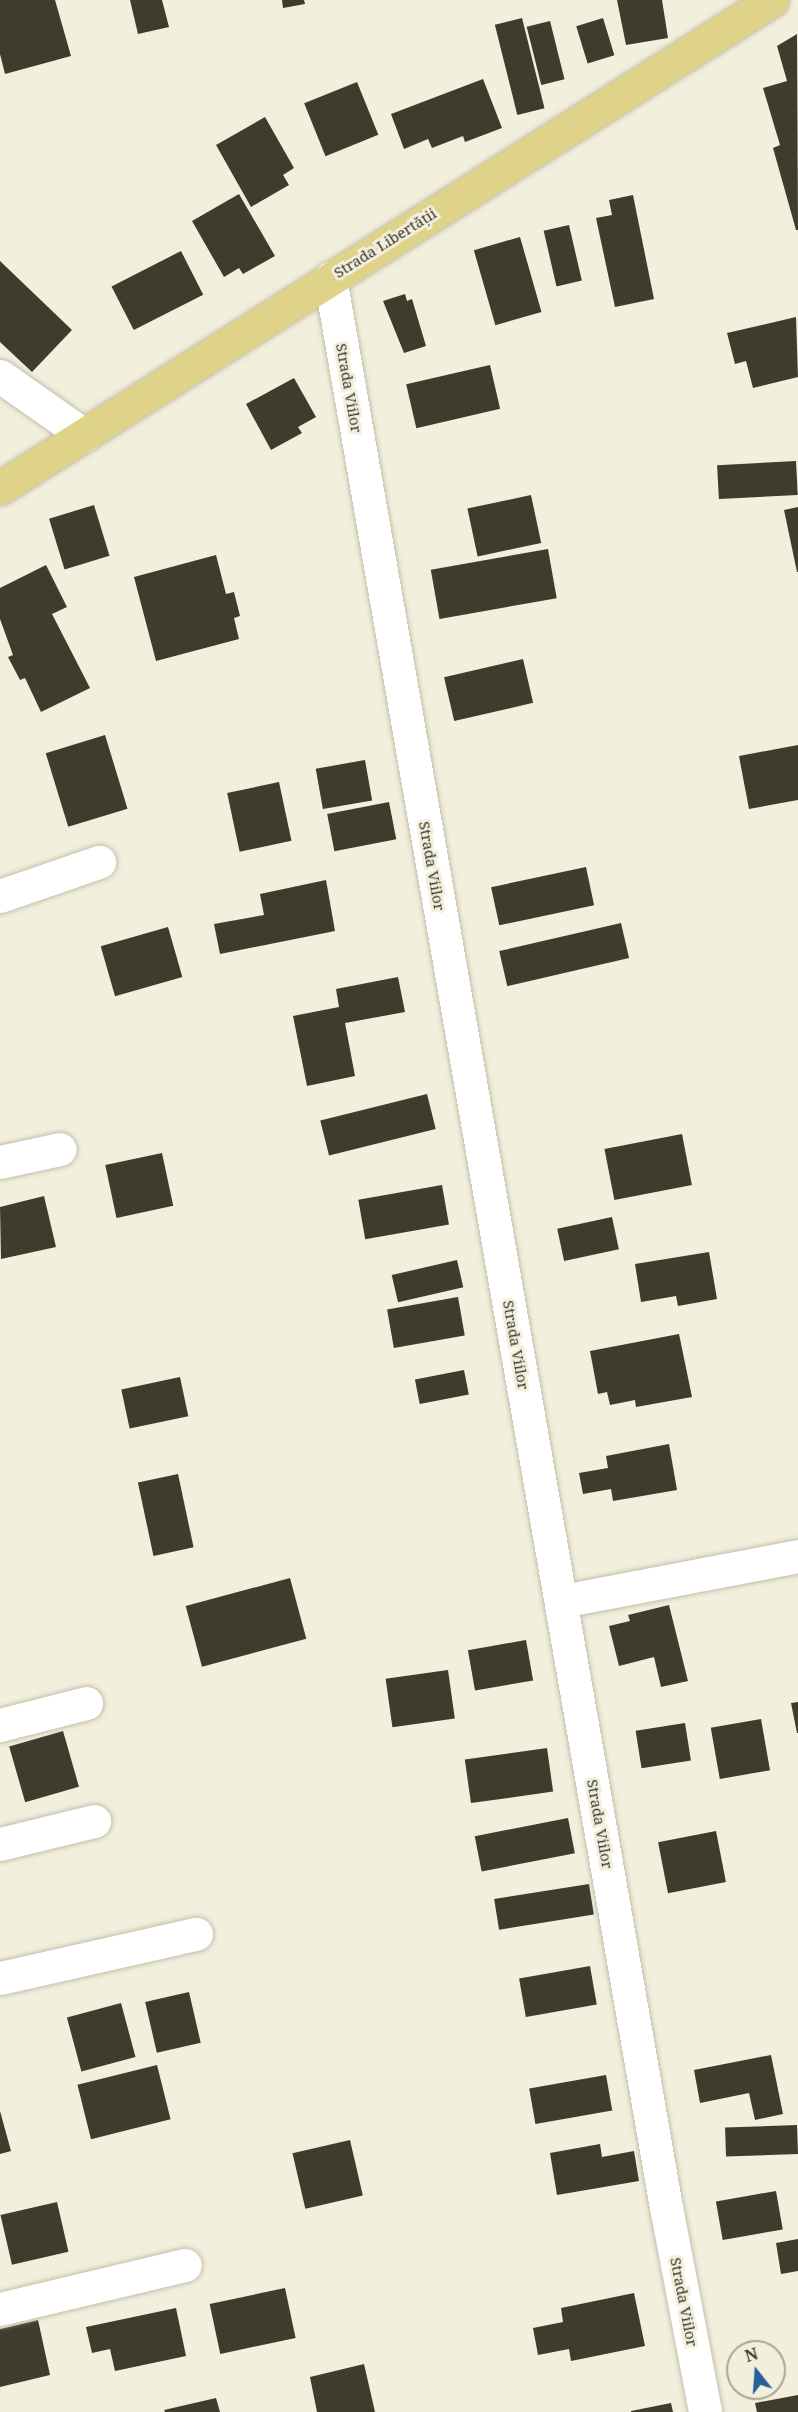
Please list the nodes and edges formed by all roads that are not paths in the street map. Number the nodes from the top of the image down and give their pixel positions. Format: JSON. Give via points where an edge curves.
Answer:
{"nodes":[{"id":1,"x":772,"y":0,"type":"edge"},
{"id":2,"x":330,"y":278,"type":"junction"},
{"id":3,"x":0,"y":376,"type":"edge"},
{"id":4,"x":84,"y":435,"type":"junction"},
{"id":5,"x":0,"y":488,"type":"edge"},
{"id":6,"x":99,"y":862,"type":"dead end"},
{"id":7,"x":0,"y":896,"type":"edge"},
{"id":8,"x":60,"y":1149,"type":"dead end"},
{"id":9,"x":0,"y":1162,"type":"edge"},
{"id":10,"x":798,"y":1556,"type":"edge"},
{"id":11,"x":562,"y":1601,"type":"junction"},
{"id":12,"x":86,"y":1703,"type":"dead end"},
{"id":13,"x":0,"y":1725,"type":"edge"},
{"id":14,"x":94,"y":1821,"type":"dead end"},
{"id":15,"x":0,"y":1844,"type":"edge"},
{"id":16,"x":196,"y":1934,"type":"dead end"},
{"id":17,"x":0,"y":1978,"type":"edge"},
{"id":18,"x":185,"y":2265,"type":"dead end"},
{"id":19,"x":0,"y":2310,"type":"edge"},
{"id":20,"x":705,"y":2412,"type":"edge"}],
"edges":[{"from":1,"to":2,"type":"main road","name":"Strada Libertății"},
{"from":2,"to":4,"type":"main road","name":"Strada Libertății"},
{"from":2,"to":11,"type":"street","name":"Strada Viilor"},
{"from":3,"to":4,"type":"street"},
{"from":4,"to":5,"type":"main road","name":"Strada Libertății"},
{"from":6,"to":7,"type":"street"},
{"from":8,"to":9,"type":"street"},
{"from":10,"to":11,"type":"street"},
{"from":11,"to":20,"type":"street","name":"Strada Viilor"},
{"from":12,"to":13,"type":"street"},
{"from":14,"to":15,"type":"street"},
{"from":16,"to":17,"type":"street"},
{"from":18,"to":19,"type":"street"}]}
